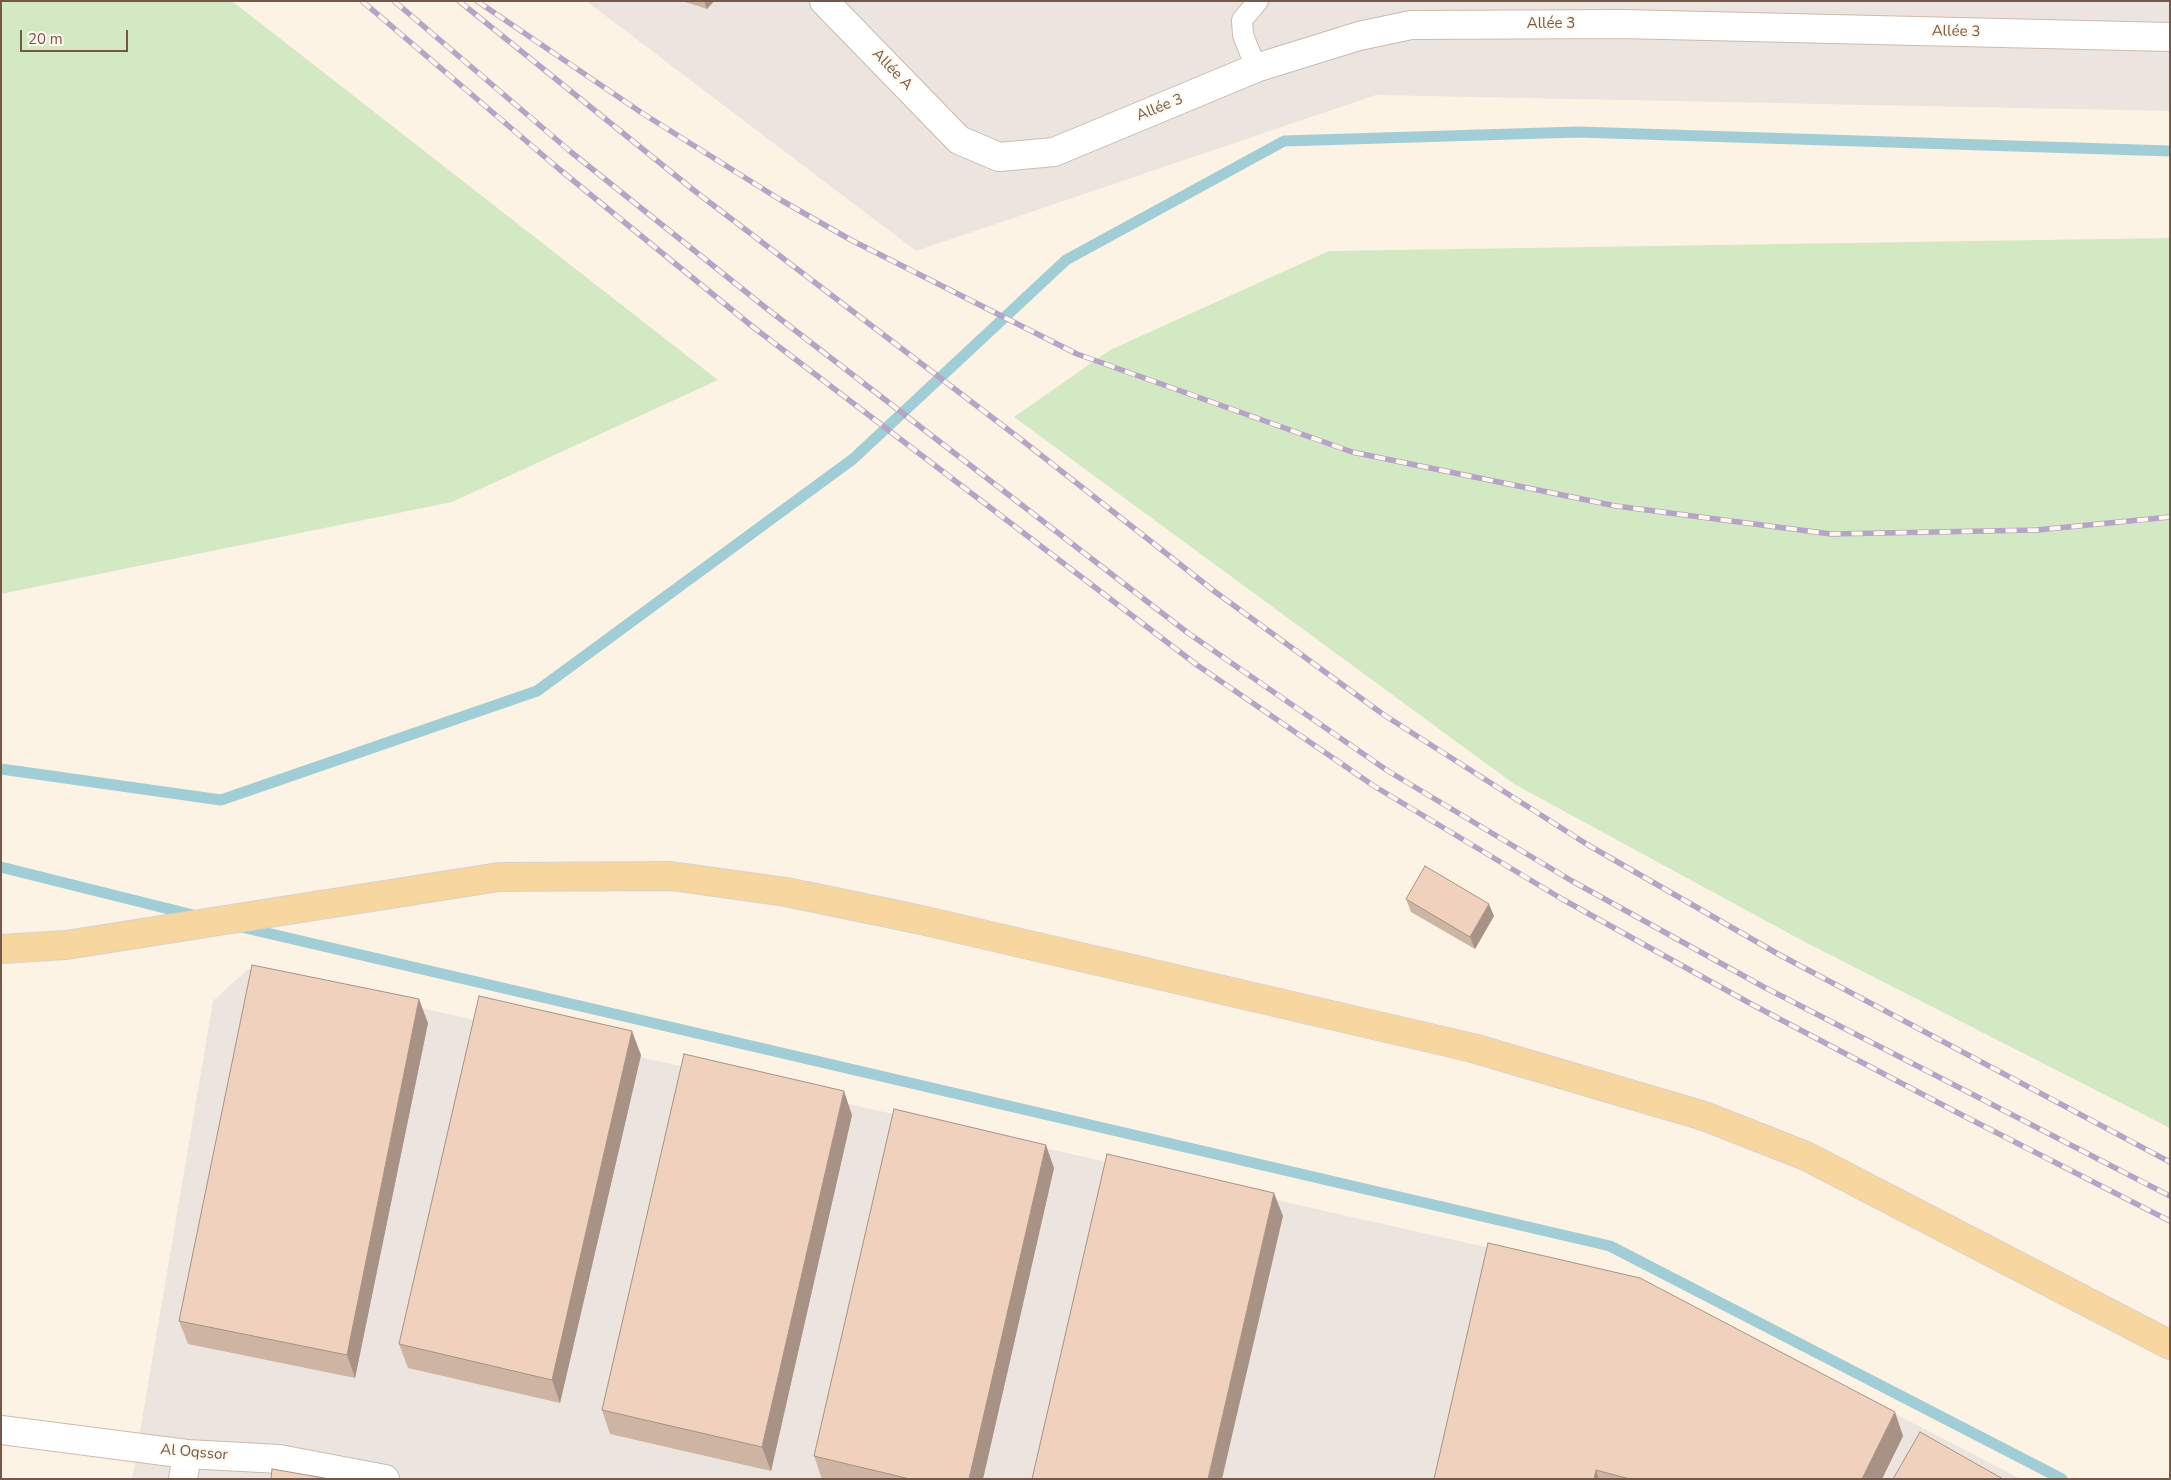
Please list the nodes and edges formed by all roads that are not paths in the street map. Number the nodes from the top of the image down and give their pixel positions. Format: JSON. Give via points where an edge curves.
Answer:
{"nodes":[{"id":1,"x":824,"y":1,"type":"edge"},
{"id":2,"x":1258,"y":1,"type":"edge"},
{"id":3,"x":2170,"y":37,"type":"edge"},
{"id":4,"x":1256,"y":68,"type":"junction"},
{"id":5,"x":959,"y":140,"type":"joint"},
{"id":6,"x":1,"y":949,"type":"edge"},
{"id":7,"x":2170,"y":1345,"type":"edge"},
{"id":8,"x":1,"y":1430,"type":"edge"},
{"id":9,"x":185,"y":1466,"type":"edge"},
{"id":10,"x":385,"y":1479,"type":"edge"}],
"edges":[{"from":1,"to":5,"type":"street","name":"Allée A"},
{"from":2,"to":4,"type":"lane","via":[[1242,20],[1243,35]]},
{"from":3,"to":4,"type":"street","name":"Allée 3","via":[[1622,24],[1411,25],[1359,36]]},
{"from":4,"to":5,"type":"street","name":"Allée 3","via":[[1054,152],[999,157]]},
{"from":6,"to":7,"type":"main road","via":[[66,944],[499,877],[671,876],[786,892],[917,919],[1473,1048],[1704,1116],[1806,1156]]},
{"from":8,"to":9,"type":"street","name":"Al Oqssor"},
{"from":9,"to":10,"type":"street","name":"Al Oqssor","via":[[279,1459]]}]}
